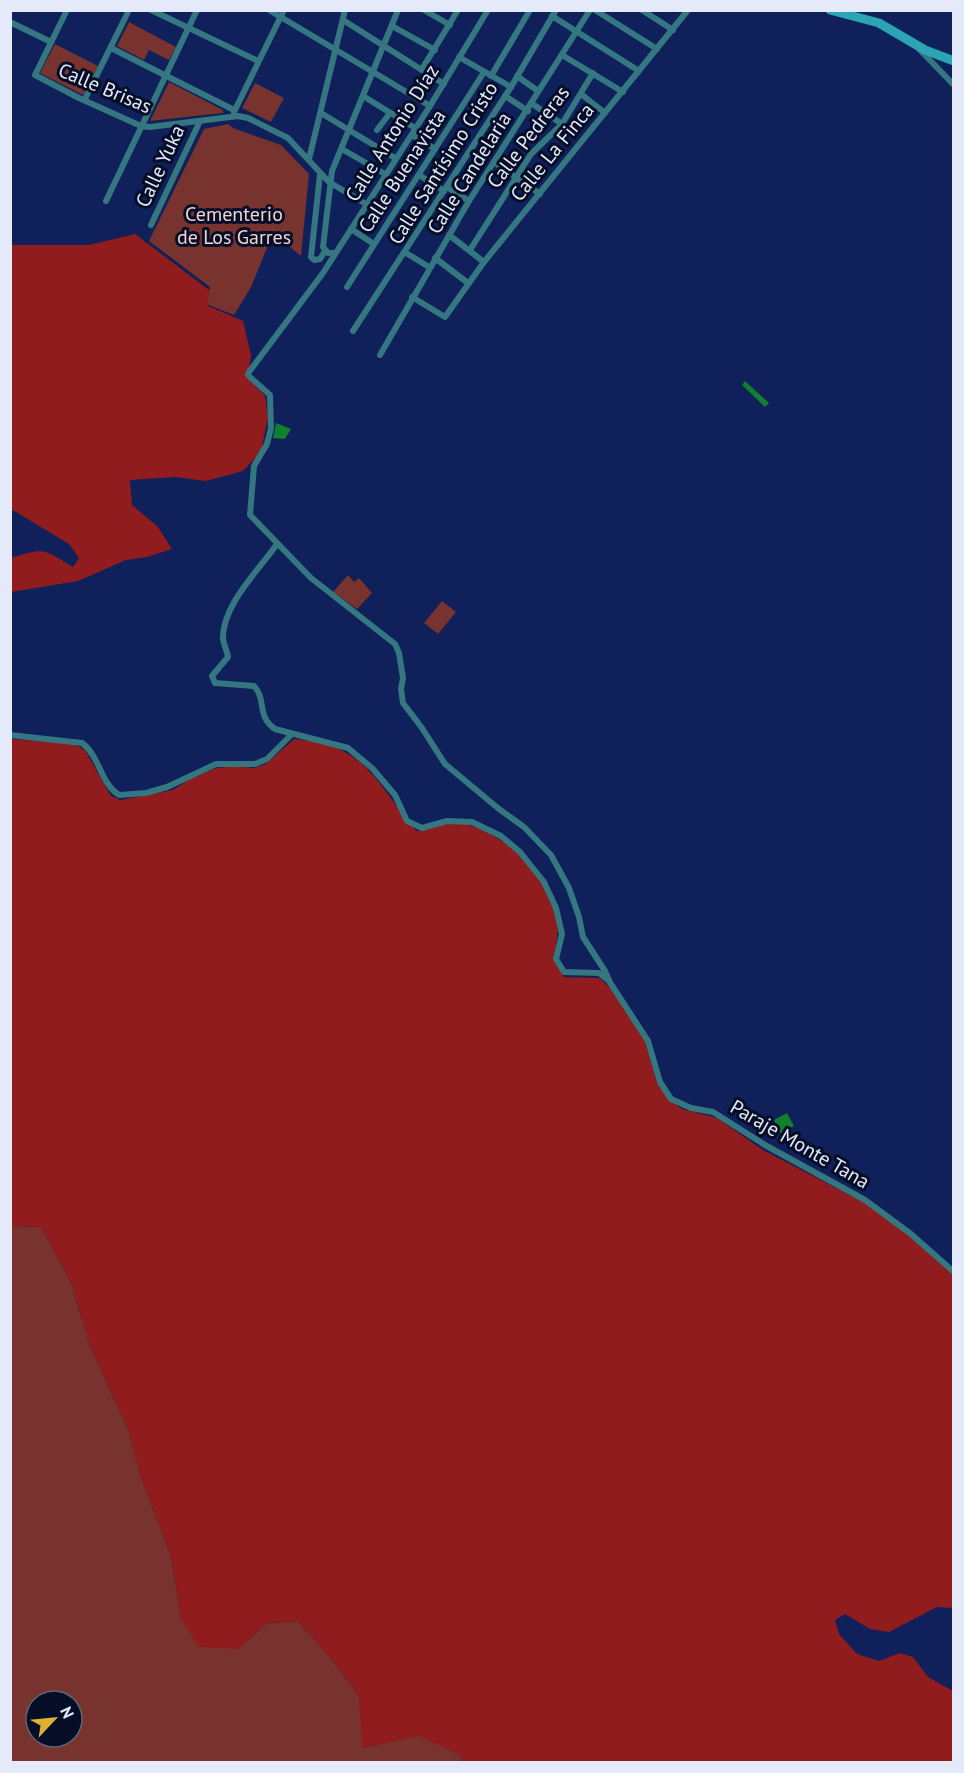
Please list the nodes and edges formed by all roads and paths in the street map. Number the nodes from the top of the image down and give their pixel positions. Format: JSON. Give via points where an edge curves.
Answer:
{"nodes":[{"id":1,"x":67,"y":10,"type":"edge"},
{"id":2,"x":129,"y":10,"type":"edge"},
{"id":3,"x":151,"y":10,"type":"edge"},
{"id":4,"x":197,"y":10,"type":"edge"},
{"id":5,"x":269,"y":10,"type":"edge"},
{"id":6,"x":345,"y":10,"type":"edge"},
{"id":7,"x":398,"y":10,"type":"edge"},
{"id":8,"x":424,"y":10,"type":"edge"},
{"id":9,"x":458,"y":10,"type":"edge"},
{"id":10,"x":530,"y":10,"type":"edge"},
{"id":11,"x":590,"y":10,"type":"edge"},
{"id":12,"x":595,"y":10,"type":"edge"},
{"id":13,"x":642,"y":10,"type":"edge"},
{"id":14,"x":688,"y":10,"type":"edge"},
{"id":15,"x":486,"y":11,"type":"edge"},
{"id":16,"x":832,"y":11,"type":"edge"},
{"id":17,"x":554,"y":13,"type":"edge"},
{"id":18,"x":282,"y":14,"type":"edge"},
{"id":19,"x":343,"y":20,"type":"junction"},
{"id":20,"x":10,"y":22,"type":"edge"},
{"id":21,"x":450,"y":25,"type":"junction"},
{"id":22,"x":392,"y":26,"type":"junction"},
{"id":23,"x":188,"y":29,"type":"junction"},
{"id":24,"x":578,"y":30,"type":"junction"},
{"id":25,"x":673,"y":30,"type":"junction"},
{"id":26,"x":51,"y":42,"type":"junction"},
{"id":27,"x":914,"y":44,"type":"junction"},
{"id":28,"x":384,"y":46,"type":"junction"},
{"id":29,"x":111,"y":48,"type":"junction"},
{"id":30,"x":336,"y":49,"type":"junction"},
{"id":31,"x":435,"y":50,"type":"junction"},
{"id":32,"x":657,"y":50,"type":"junction"},
{"id":33,"x":562,"y":55,"type":"junction"},
{"id":34,"x":459,"y":57,"type":"junction"},
{"id":35,"x":950,"y":60,"type":"edge"},
{"id":36,"x":258,"y":62,"type":"junction"},
{"id":37,"x":422,"y":69,"type":"junction"},
{"id":38,"x":639,"y":70,"type":"junction"},
{"id":39,"x":939,"y":70,"type":"junction"},
{"id":40,"x":373,"y":71,"type":"junction"},
{"id":41,"x":484,"y":72,"type":"junction"},
{"id":42,"x":593,"y":73,"type":"junction"},
{"id":43,"x":165,"y":75,"type":"junction"},
{"id":44,"x":491,"y":76,"type":"junction"},
{"id":45,"x":517,"y":76,"type":"junction"},
{"id":46,"x":444,"y":84,"type":"junction"},
{"id":47,"x":954,"y":85,"type":"edge"},
{"id":48,"x":511,"y":87,"type":"junction"},
{"id":49,"x":538,"y":91,"type":"junction"},
{"id":50,"x":623,"y":92,"type":"junction"},
{"id":51,"x":581,"y":94,"type":"junction"},
{"id":52,"x":363,"y":96,"type":"junction"},
{"id":53,"x":505,"y":96,"type":"junction"},
{"id":54,"x":85,"y":99,"type":"junction"},
{"id":55,"x":531,"y":103,"type":"junction"},
{"id":56,"x":430,"y":106,"type":"junction"},
{"id":57,"x":528,"y":111,"type":"junction"},
{"id":58,"x":234,"y":113,"type":"junction"},
{"id":59,"x":321,"y":113,"type":"junction"},
{"id":60,"x":390,"y":113,"type":"junction"},
{"id":61,"x":605,"y":113,"type":"junction"},
{"id":62,"x":200,"y":122,"type":"junction"},
{"id":63,"x":562,"y":124,"type":"junction"},
{"id":64,"x":141,"y":126,"type":"junction"},
{"id":65,"x":350,"y":130,"type":"junction"},
{"id":66,"x":377,"y":130,"type":"dead end"},
{"id":67,"x":413,"y":132,"type":"junction"},
{"id":68,"x":342,"y":149,"type":"junction"},
{"id":69,"x":435,"y":149,"type":"junction"},
{"id":70,"x":395,"y":158,"type":"junction"},
{"id":71,"x":309,"y":159,"type":"junction"},
{"id":72,"x":494,"y":162,"type":"junction"},
{"id":73,"x":320,"y":174,"type":"junction"},
{"id":74,"x":385,"y":174,"type":"junction"},
{"id":75,"x":419,"y":175,"type":"junction"},
{"id":76,"x":517,"y":176,"type":"junction"},
{"id":77,"x":329,"y":182,"type":"junction"},
{"id":78,"x":446,"y":189,"type":"junction"},
{"id":79,"x":540,"y":194,"type":"junction"},
{"id":80,"x":106,"y":201,"type":"dead end"},
{"id":81,"x":469,"y":201,"type":"junction"},
{"id":82,"x":366,"y":204,"type":"junction"},
{"id":83,"x":151,"y":225,"type":"dead end"},
{"id":84,"x":351,"y":229,"type":"junction"},
{"id":85,"x":449,"y":235,"type":"junction"},
{"id":86,"x":374,"y":244,"type":"junction"},
{"id":87,"x":470,"y":250,"type":"junction"},
{"id":88,"x":325,"y":251,"type":"junction"},
{"id":89,"x":335,"y":253,"type":"junction"},
{"id":90,"x":406,"y":253,"type":"junction"},
{"id":91,"x":435,"y":258,"type":"junction"},
{"id":92,"x":317,"y":260,"type":"junction"},
{"id":93,"x":484,"y":262,"type":"junction"},
{"id":94,"x":429,"y":267,"type":"junction"},
{"id":95,"x":324,"y":270,"type":"junction"},
{"id":96,"x":468,"y":283,"type":"junction"},
{"id":97,"x":347,"y":287,"type":"dead end"},
{"id":98,"x":412,"y":297,"type":"junction"},
{"id":99,"x":353,"y":331,"type":"dead end"},
{"id":100,"x":380,"y":355,"type":"dead end"},
{"id":101,"x":249,"y":372,"type":"joint"},
{"id":102,"x":277,"y":544,"type":"junction"},
{"id":103,"x":292,"y":734,"type":"junction"},
{"id":104,"x":10,"y":735,"type":"edge"},
{"id":105,"x":609,"y":981,"type":"junction"},
{"id":106,"x":954,"y":1272,"type":"edge"}],
"edges":[{"from":1,"to":26,"type":"street"},
{"from":2,"to":29,"type":"street"},
{"from":3,"to":23,"type":"street"},
{"from":4,"to":23,"type":"street"},
{"from":5,"to":18,"type":"street"},
{"from":6,"to":19,"type":"street"},
{"from":7,"to":22,"type":"street"},
{"from":8,"to":21,"type":"street"},
{"from":9,"to":21,"type":"street"},
{"from":10,"to":44,"type":"street"},
{"from":11,"to":24,"type":"street","name":"Calle Candelaria"},
{"from":12,"to":32,"type":"street"},
{"from":13,"to":25,"type":"street"},
{"from":14,"to":25,"type":"street","name":"Calle La Finca"},
{"from":15,"to":34,"type":"street","name":"Calle Antonio Díaz"},
{"from":16,"to":27,"type":"main road","via":[[879,23]]},
{"from":17,"to":24,"type":"street"},
{"from":17,"to":45,"type":"street","name":"Calle Santísimo Cristo"},
{"from":18,"to":30,"type":"street"},
{"from":18,"to":36,"type":"street"},
{"from":19,"to":28,"type":"street"},
{"from":19,"to":30,"type":"street"},
{"from":20,"to":26,"type":"street","name":"Calle Brisas"},
{"from":21,"to":31,"type":"street"},
{"from":22,"to":28,"type":"street"},
{"from":22,"to":31,"type":"street"},
{"from":23,"to":36,"type":"street"},
{"from":23,"to":43,"type":"street"},
{"from":24,"to":33,"type":"street","name":"Calle Candelaria"},
{"from":24,"to":38,"type":"street"},
{"from":25,"to":32,"type":"street","name":"Calle La Finca"},
{"from":26,"to":54,"type":"street","name":"Calle Brisas","via":[[35,75]]},
{"from":27,"to":35,"type":"main road"},
{"from":27,"to":39,"type":"street"},
{"from":28,"to":37,"type":"street"},
{"from":28,"to":40,"type":"street"},
{"from":29,"to":43,"type":"street"},
{"from":29,"to":54,"type":"street"},
{"from":30,"to":40,"type":"street"},
{"from":30,"to":59,"type":"street"},
{"from":31,"to":37,"type":"street"},
{"from":32,"to":38,"type":"street","name":"Calle La Finca"},
{"from":33,"to":42,"type":"street"},
{"from":33,"to":49,"type":"street","name":"Calle Candelaria"},
{"from":34,"to":41,"type":"street"},
{"from":34,"to":46,"type":"street","name":"Calle Antonio Díaz"},
{"from":35,"to":39,"type":"street","via":[[939,63]]},
{"from":36,"to":58,"type":"street"},
{"from":37,"to":46,"type":"street"},
{"from":38,"to":50,"type":"street","name":"Calle La Finca"},
{"from":39,"to":47,"type":"street"},
{"from":40,"to":52,"type":"street"},
{"from":40,"to":56,"type":"street"},
{"from":41,"to":44,"type":"street"},
{"from":41,"to":69,"type":"street","name":"Calle Buenavista"},
{"from":42,"to":50,"type":"street"},
{"from":42,"to":51,"type":"street","name":"Calle Pedreras"},
{"from":43,"to":58,"type":"street"},
{"from":43,"to":64,"type":"street"},
{"from":44,"to":48,"type":"street"},
{"from":45,"to":48,"type":"street","name":"Calle Santísimo Cristo"},
{"from":45,"to":49,"type":"street"},
{"from":46,"to":56,"type":"street","name":"Calle Antonio Díaz"},
{"from":48,"to":53,"type":"street","name":"Calle Santísimo Cristo"},
{"from":49,"to":55,"type":"street","name":"Calle Candelaria"},
{"from":50,"to":61,"type":"street","name":"Calle La Finca"},
{"from":51,"to":61,"type":"street"},
{"from":51,"to":63,"type":"street","name":"Calle Pedreras"},
{"from":52,"to":60,"type":"street"},
{"from":52,"to":65,"type":"street"},
{"from":53,"to":57,"type":"street"},
{"from":53,"to":78,"type":"street","name":"Calle Santísimo Cristo"},
{"from":54,"to":64,"type":"street","name":"Calle Brisas"},
{"from":55,"to":57,"type":"street","name":"Calle Candelaria"},
{"from":55,"to":63,"type":"street"},
{"from":56,"to":67,"type":"street","name":"Calle Antonio Díaz"},
{"from":57,"to":72,"type":"street","name":"Calle Candelaria"},
{"from":58,"to":62,"type":"street","name":"Calle Brisas"},
{"from":58,"to":71,"type":"street","via":[[288,138]]},
{"from":59,"to":65,"type":"street"},
{"from":59,"to":71,"type":"street"},
{"from":60,"to":66,"type":"street"},
{"from":60,"to":67,"type":"street"},
{"from":61,"to":79,"type":"street","name":"Calle La Finca"},
{"from":62,"to":64,"type":"street","name":"Calle Brisas"},
{"from":62,"to":83,"type":"street","name":"Calle Yuka"},
{"from":63,"to":76,"type":"street","name":"Calle Pedreras","via":[[531,154]]},
{"from":64,"to":80,"type":"street"},
{"from":65,"to":68,"type":"street"},
{"from":65,"to":70,"type":"street"},
{"from":67,"to":69,"type":"street"},
{"from":67,"to":70,"type":"street","name":"Calle Antonio Díaz"},
{"from":68,"to":74,"type":"street"},
{"from":68,"to":77,"type":"street"},
{"from":69,"to":75,"type":"street","name":"Calle Buenavista"},
{"from":70,"to":74,"type":"street","name":"Calle Antonio Díaz"},
{"from":71,"to":73,"type":"street"},
{"from":72,"to":76,"type":"street"},
{"from":72,"to":81,"type":"street","name":"Calle Candelaria"},
{"from":73,"to":77,"type":"street"},
{"from":73,"to":92,"type":"street","via":[[310,250],[311,257]]},
{"from":74,"to":82,"type":"street","name":"Calle Antonio Díaz"},
{"from":75,"to":78,"type":"street"},
{"from":75,"to":86,"type":"street","name":"Calle Buenavista"},
{"from":76,"to":79,"type":"street"},
{"from":76,"to":87,"type":"street","name":"Calle Pedreras"},
{"from":77,"to":82,"type":"street"},
{"from":77,"to":88,"type":"street","via":[[322,247]]},
{"from":78,"to":81,"type":"street"},
{"from":78,"to":90,"type":"street","name":"Calle Santísimo Cristo"},
{"from":79,"to":93,"type":"street","name":"Calle La Finca"},
{"from":81,"to":85,"type":"street","name":"Calle Candelaria"},
{"from":82,"to":84,"type":"street","name":"Calle Antonio Díaz"},
{"from":84,"to":86,"type":"street"},
{"from":84,"to":89,"type":"street","name":"Calle Antonio Díaz"},
{"from":85,"to":87,"type":"street"},
{"from":85,"to":91,"type":"street","name":"Calle Candelaria"},
{"from":86,"to":97,"type":"street","name":"Calle Buenavista"},
{"from":87,"to":93,"type":"street"},
{"from":88,"to":89,"type":"street"},
{"from":88,"to":92,"type":"street"},
{"from":89,"to":95,"type":"street","name":"Calle Antonio Díaz"},
{"from":90,"to":94,"type":"street"},
{"from":90,"to":99,"type":"street","name":"Calle Santísimo Cristo"},
{"from":91,"to":94,"type":"street","name":"Calle Candelaria"},
{"from":91,"to":96,"type":"street"},
{"from":92,"to":95,"type":"street"},
{"from":93,"to":96,"type":"street","name":"Calle La Finca"},
{"from":94,"to":98,"type":"street","name":"Calle Candelaria"},
{"from":95,"to":101,"type":"street","name":"Calle Antonio Díaz"},
{"from":96,"to":98,"type":"street","name":"Calle La Finca","via":[[445,317]]},
{"from":98,"to":100,"type":"street","name":"Calle Candelaria"},
{"from":101,"to":102,"type":"street","name":"Paraje Monte Tana","via":[[270,395],[271,428],[267,444],[254,465],[250,515]]},
{"from":102,"to":103,"type":"street","via":[[234,603],[224,628],[228,657],[212,676],[215,683],[254,686],[259,691],[265,721]]},
{"from":102,"to":105,"type":"street","name":"Paraje Monte Tana","via":[[311,578],[395,644],[403,678],[403,704],[445,764],[524,827],[551,855],[569,888],[583,937]]},
{"from":103,"to":104,"type":"street","via":[[267,759],[255,764],[216,764],[167,787],[128,795],[114,792],[89,748],[82,743]]},
{"from":103,"to":105,"type":"street","via":[[348,748],[395,795],[407,821],[422,828],[447,821],[472,822],[501,836],[544,882],[562,934],[556,959],[564,972],[598,973]]},
{"from":105,"to":106,"type":"street","name":"Paraje Monte Tana","via":[[648,1041],[660,1082],[671,1099],[713,1112],[865,1200]]}]}
